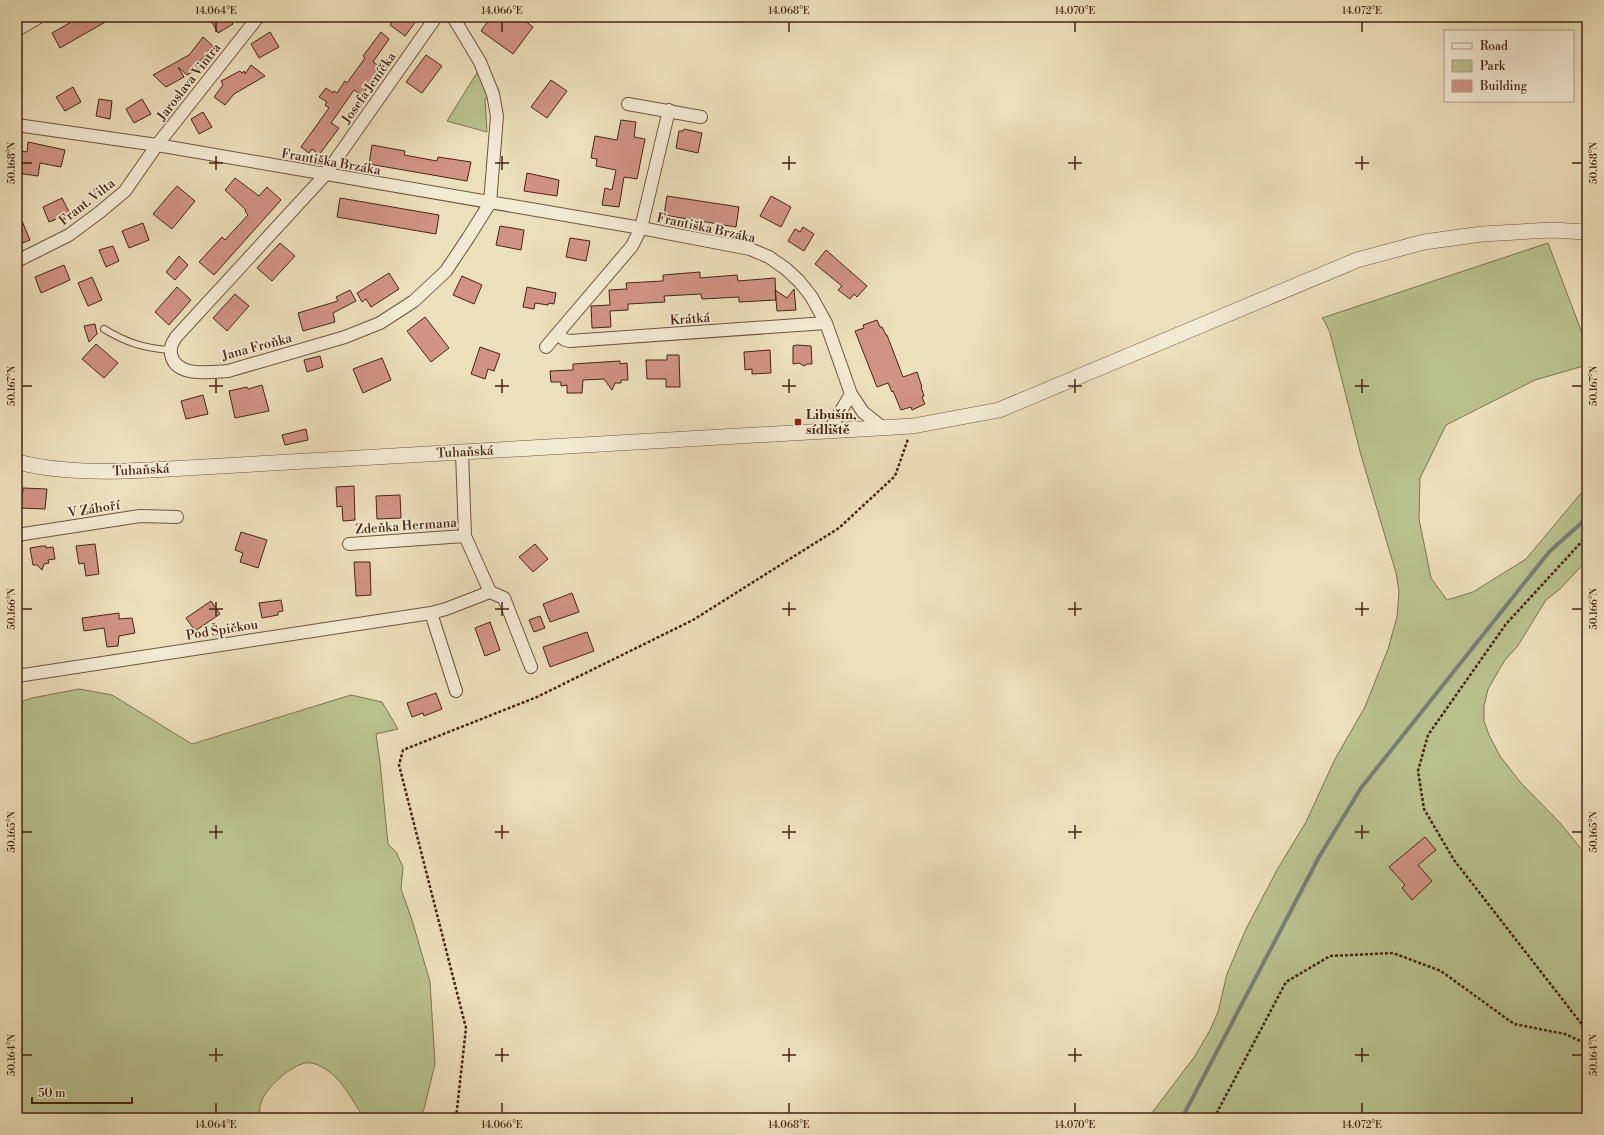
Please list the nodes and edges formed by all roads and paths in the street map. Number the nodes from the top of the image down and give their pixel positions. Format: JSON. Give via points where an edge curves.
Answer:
{"nodes":[{"id":1,"x":39,"y":17,"type":"edge"},
{"id":2,"x":258,"y":17,"type":"edge"},
{"id":3,"x":436,"y":17,"type":"edge"},
{"id":4,"x":454,"y":17,"type":"edge"},
{"id":5,"x":17,"y":30,"type":"edge"},
{"id":6,"x":628,"y":104,"type":"dead end"},
{"id":7,"x":669,"y":110,"type":"junction"},
{"id":8,"x":701,"y":117,"type":"dead end"},
{"id":9,"x":17,"y":125,"type":"edge"},
{"id":10,"x":157,"y":145,"type":"junction"},
{"id":11,"x":324,"y":175,"type":"junction"},
{"id":12,"x":490,"y":203,"type":"junction"},
{"id":13,"x":641,"y":228,"type":"junction"},
{"id":14,"x":1587,"y":232,"type":"edge"},
{"id":15,"x":17,"y":262,"type":"edge"},
{"id":16,"x":826,"y":323,"type":"junction"},
{"id":17,"x":104,"y":328,"type":"dead end"},
{"id":18,"x":557,"y":334,"type":"junction"},
{"id":19,"x":546,"y":347,"type":"dead end"},
{"id":20,"x":170,"y":350,"type":"junction"},
{"id":21,"x":851,"y":394,"type":"junction"},
{"id":22,"x":913,"y":426,"type":"junction"},
{"id":23,"x":883,"y":428,"type":"junction"},
{"id":24,"x":830,"y":431,"type":"junction"},
{"id":25,"x":462,"y":452,"type":"junction"},
{"id":26,"x":17,"y":462,"type":"edge"},
{"id":27,"x":176,"y":517,"type":"dead end"},
{"id":28,"x":17,"y":535,"type":"edge"},
{"id":29,"x":465,"y":536,"type":"junction"},
{"id":30,"x":1587,"y":536,"type":"edge"},
{"id":31,"x":349,"y":544,"type":"dead end"},
{"id":32,"x":490,"y":592,"type":"junction"},
{"id":33,"x":430,"y":613,"type":"junction"},
{"id":34,"x":530,"y":667,"type":"dead end"},
{"id":35,"x":17,"y":676,"type":"edge"},
{"id":36,"x":456,"y":691,"type":"dead end"},
{"id":37,"x":1587,"y":1031,"type":"edge"},
{"id":38,"x":1587,"y":1044,"type":"edge"},
{"id":39,"x":456,"y":1118,"type":"edge"},
{"id":40,"x":1214,"y":1118,"type":"edge"}],
"edges":[{"from":1,"to":5,"type":"street"},
{"from":2,"to":10,"type":"street","name":"Jaroslava Vintra"},
{"from":3,"to":11,"type":"street","name":"Josefa Jeníčka"},
{"from":4,"to":12,"type":"street","via":[[480,62],[493,94],[497,116]]},
{"from":6,"to":7,"type":"street"},
{"from":7,"to":8,"type":"street"},
{"from":7,"to":13,"type":"street","name":"Františka Brzáka"},
{"from":9,"to":10,"type":"street","name":"Františka Brzáka"},
{"from":10,"to":11,"type":"street","name":"Františka Brzáka"},
{"from":10,"to":15,"type":"street","name":"Frant. Vilta","via":[[125,191],[105,208],[69,235]]},
{"from":11,"to":12,"type":"street","name":"Františka Brzáka"},
{"from":11,"to":20,"type":"street","via":[[176,337]]},
{"from":12,"to":13,"type":"street","name":"Františka Brzáka"},
{"from":12,"to":20,"type":"street","name":"Jana Froňka","via":[[446,271],[414,301],[380,323],[345,337],[228,371],[190,371],[178,367],[172,359]]},
{"from":13,"to":16,"type":"street","name":"Františka Brzáka","via":[[750,249],[769,257],[799,281]]},
{"from":13,"to":18,"type":"street","via":[[632,246]]},
{"from":14,"to":22,"type":"street","name":"Tuhaňská","via":[[1551,230],[1482,234],[1424,242],[1357,260],[998,410]]},
{"from":16,"to":18,"type":"street","name":"Krátká","via":[[570,341]]},
{"from":16,"to":21,"type":"street","name":"Františka Brzáka"},
{"from":17,"to":20,"type":"lane","via":[[135,345]]},
{"from":18,"to":19,"type":"street"},
{"from":21,"to":23,"type":"street","name":"Františka Brzáka","via":[[863,412]]},
{"from":21,"to":24,"type":"street"},
{"from":22,"to":23,"type":"street","name":"Tuhaňská"},
{"from":22,"to":39,"type":"path","via":[[895,476],[839,528],[693,620],[537,697],[403,750],[399,766],[466,1028]]},
{"from":23,"to":24,"type":"street","name":"Tuhaňská"},
{"from":24,"to":25,"type":"street","name":"Tuhaňská"},
{"from":25,"to":26,"type":"street","name":"Tuhaňská","via":[[109,472],[67,471]]},
{"from":25,"to":29,"type":"street","name":"Zdeňka Hermana"},
{"from":27,"to":28,"type":"street","name":"V Záhoří","via":[[140,516]]},
{"from":29,"to":31,"type":"street","name":"Zdeňka Hermana"},
{"from":29,"to":32,"type":"street","name":"Zdeňka Hermana"},
{"from":30,"to":37,"type":"path","via":[[1506,624],[1428,735],[1418,771],[1424,809],[1454,860]]},
{"from":32,"to":33,"type":"street"},
{"from":32,"to":34,"type":"street","via":[[504,598]]},
{"from":33,"to":35,"type":"street","name":"Pod Špičkou"},
{"from":33,"to":36,"type":"street"},
{"from":38,"to":40,"type":"path","via":[[1565,1034],[1514,1024],[1441,971],[1393,954],[1330,956],[1286,982]]}]}
